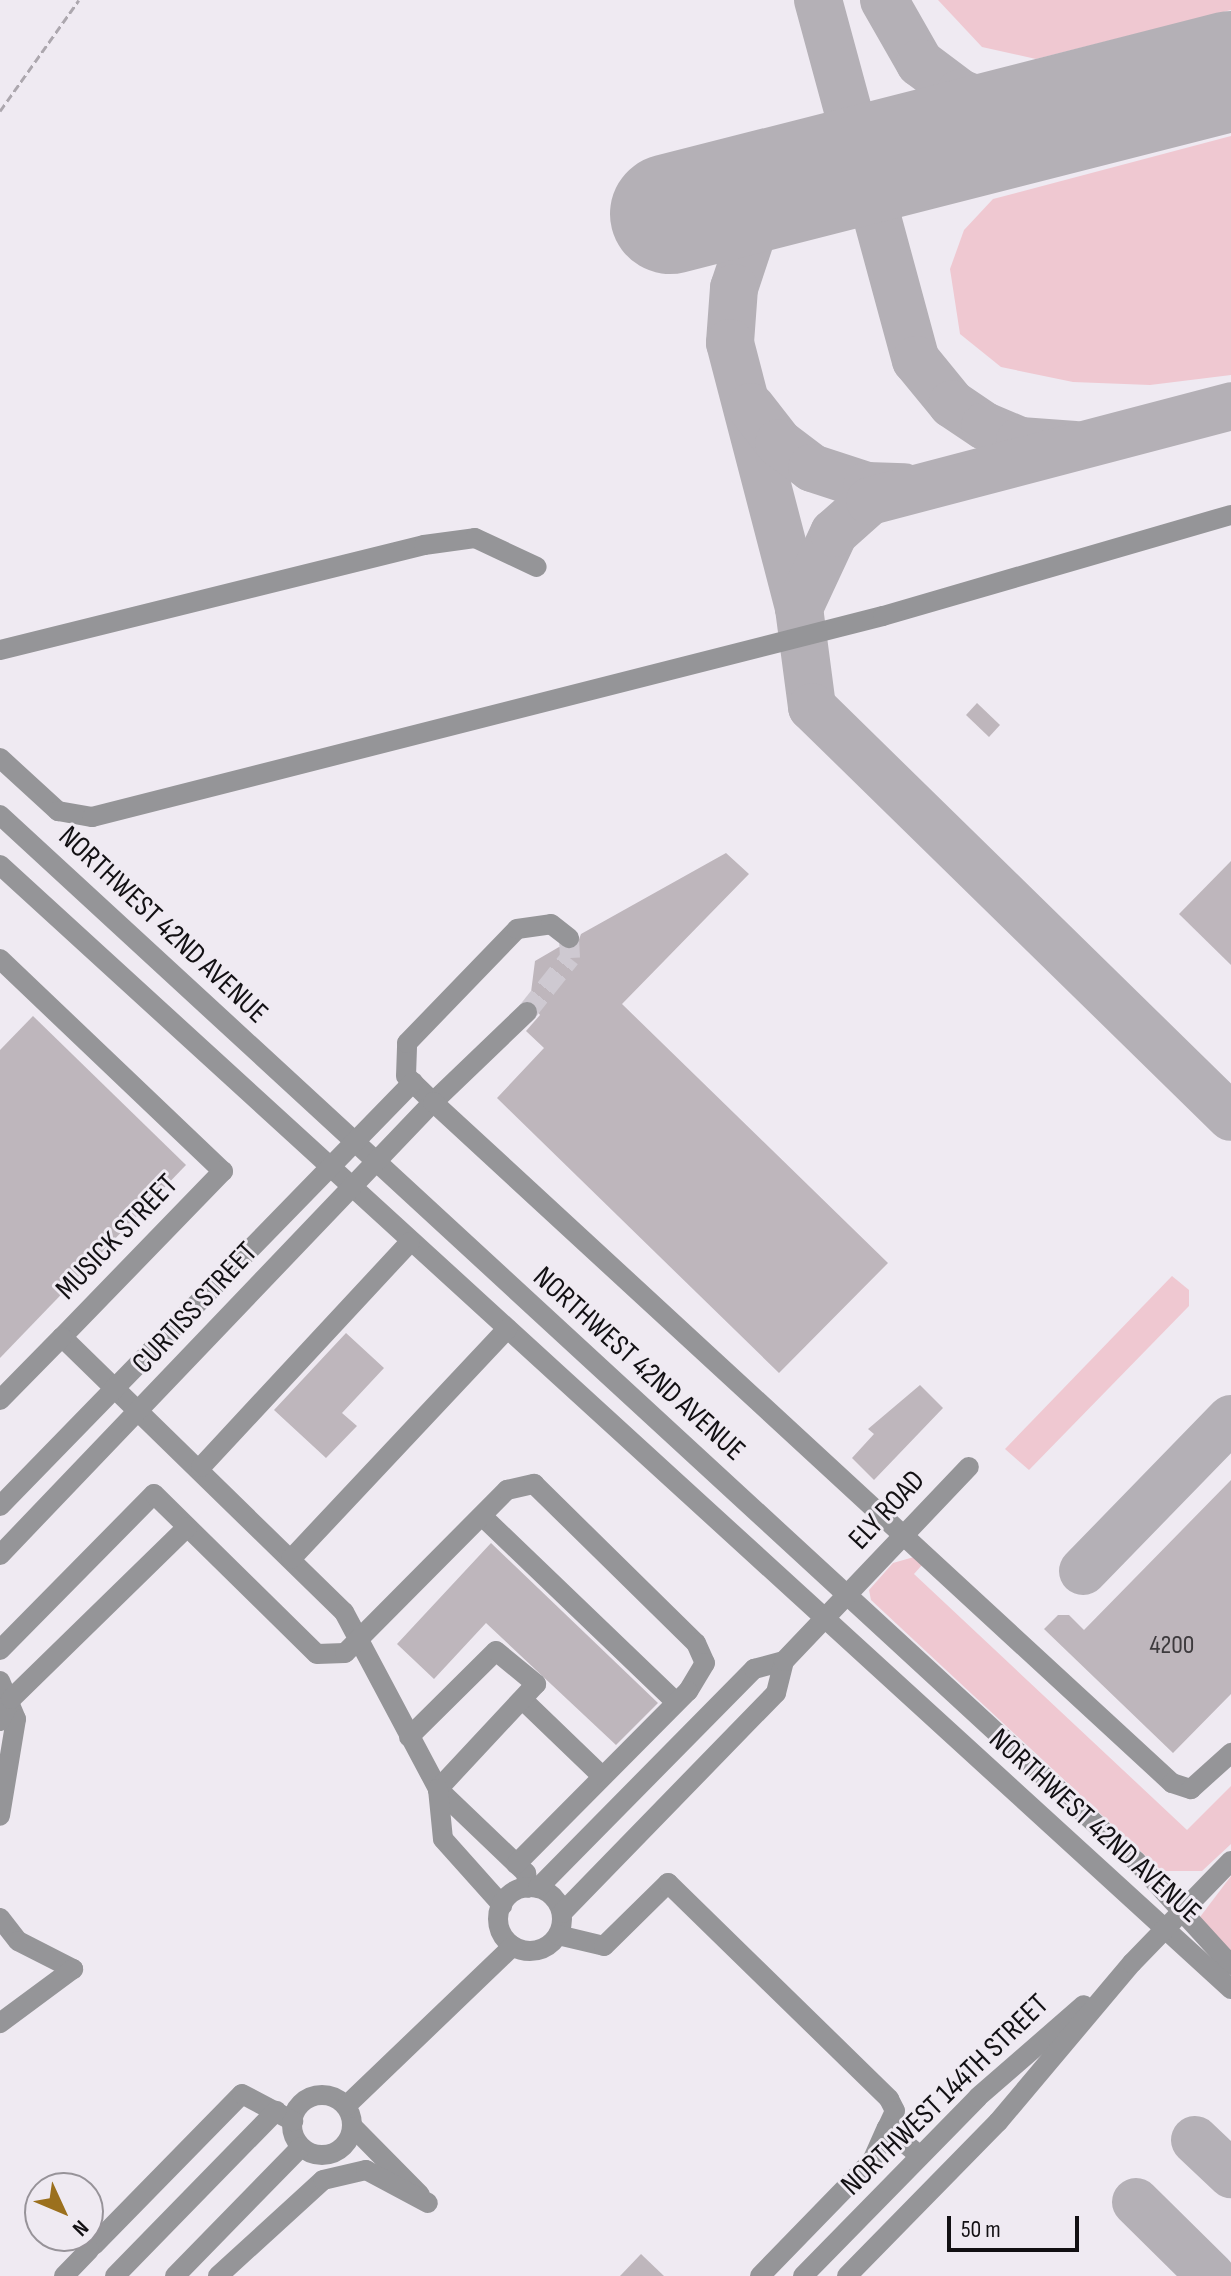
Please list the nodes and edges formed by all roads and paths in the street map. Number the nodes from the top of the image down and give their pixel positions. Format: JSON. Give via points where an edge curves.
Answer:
{"nodes":[{"id":1,"x":79,"y":0,"type":"edge"},
{"id":2,"x":0,"y":111,"type":"edge"},
{"id":3,"x":1231,"y":515,"type":"edge"},
{"id":4,"x":537,"y":567,"type":"dead end"},
{"id":5,"x":0,"y":650,"type":"edge"},
{"id":6,"x":0,"y":758,"type":"edge"},
{"id":7,"x":0,"y":815,"type":"edge"},
{"id":8,"x":0,"y":865,"type":"edge"},
{"id":9,"x":569,"y":938,"type":"dead end"},
{"id":10,"x":0,"y":959,"type":"edge"},
{"id":11,"x":527,"y":1012,"type":"tunnel mouth"},
{"id":12,"x":413,"y":1082,"type":"junction"},
{"id":13,"x":433,"y":1102,"type":"junction"},
{"id":14,"x":354,"y":1142,"type":"junction"},
{"id":15,"x":373,"y":1161,"type":"junction"},
{"id":16,"x":328,"y":1168,"type":"junction"},
{"id":17,"x":349,"y":1186,"type":"junction"},
{"id":18,"x":410,"y":1242,"type":"junction"},
{"id":19,"x":507,"y":1329,"type":"junction"},
{"id":20,"x":62,"y":1337,"type":"junction"},
{"id":21,"x":117,"y":1388,"type":"junction"},
{"id":22,"x":0,"y":1400,"type":"edge"},
{"id":23,"x":142,"y":1410,"type":"junction"},
{"id":24,"x":201,"y":1467,"type":"junction"},
{"id":25,"x":969,"y":1467,"type":"dead end"},
{"id":26,"x":0,"y":1506,"type":"edge"},
{"id":27,"x":482,"y":1516,"type":"junction"},
{"id":28,"x":187,"y":1527,"type":"junction"},
{"id":29,"x":906,"y":1534,"type":"junction"},
{"id":30,"x":0,"y":1555,"type":"edge"},
{"id":31,"x":291,"y":1559,"type":"junction"},
{"id":32,"x":848,"y":1595,"type":"junction"},
{"id":33,"x":823,"y":1621,"type":"junction"},
{"id":34,"x":359,"y":1642,"type":"junction"},
{"id":35,"x":0,"y":1650,"type":"edge"},
{"id":36,"x":784,"y":1661,"type":"junction"},
{"id":37,"x":6,"y":1690,"type":"edge"},
{"id":38,"x":525,"y":1702,"type":"junction"},
{"id":39,"x":676,"y":1702,"type":"junction"},
{"id":40,"x":0,"y":1721,"type":"edge"},
{"id":41,"x":409,"y":1737,"type":"junction"},
{"id":42,"x":1231,"y":1753,"type":"edge"},
{"id":43,"x":658,"y":1767,"type":"junction"},
{"id":44,"x":602,"y":1776,"type":"junction"},
{"id":45,"x":438,"y":1789,"type":"junction"},
{"id":46,"x":681,"y":1790,"type":"junction"},
{"id":47,"x":0,"y":1816,"type":"edge"},
{"id":48,"x":1231,"y":1861,"type":"edge"},
{"id":49,"x":516,"y":1864,"type":"junction"},
{"id":50,"x":533,"y":1888,"type":"junction"},
{"id":51,"x":502,"y":1905,"type":"junction"},
{"id":52,"x":562,"y":1913,"type":"junction"},
{"id":53,"x":0,"y":1918,"type":"edge"},
{"id":54,"x":1173,"y":1920,"type":"junction"},
{"id":55,"x":558,"y":1935,"type":"junction"},
{"id":56,"x":513,"y":1946,"type":"junction"},
{"id":57,"x":1132,"y":1963,"type":"junction"},
{"id":58,"x":1231,"y":1965,"type":"edge"},
{"id":59,"x":1231,"y":1989,"type":"edge"},
{"id":60,"x":0,"y":2023,"type":"edge"},
{"id":61,"x":346,"y":2106,"type":"junction"},
{"id":62,"x":284,"y":2116,"type":"junction"},
{"id":63,"x":353,"y":2127,"type":"junction"},
{"id":64,"x":887,"y":2128,"type":"junction"},
{"id":65,"x":301,"y":2147,"type":"junction"},
{"id":66,"x":920,"y":2156,"type":"junction"},
{"id":67,"x":64,"y":2276,"type":"edge"},
{"id":68,"x":115,"y":2276,"type":"edge"},
{"id":69,"x":175,"y":2276,"type":"edge"},
{"id":70,"x":218,"y":2276,"type":"edge"},
{"id":71,"x":760,"y":2276,"type":"edge"},
{"id":72,"x":803,"y":2276,"type":"edge"},
{"id":73,"x":847,"y":2276,"type":"edge"}],
"edges":[{"from":1,"to":2,"type":"path"},
{"from":3,"to":6,"type":"street","via":[[883,616],[92,817],[58,811]]},
{"from":4,"to":5,"type":"street","via":[[475,538],[424,545]]},
{"from":7,"to":14,"type":"street","name":"NORTHWEST 42ND AVENUE"},
{"from":8,"to":16,"type":"street","name":"NORTHWEST 42ND AVENUE"},
{"from":9,"to":12,"type":"street","via":[[551,924],[517,929],[407,1043],[402,1060]]},
{"from":10,"to":20,"type":"street","name":"MUSICK STREET","via":[[223,1171]]},
{"from":11,"to":13,"type":"street","name":"CURTISS STREET"},
{"from":12,"to":13,"type":"street"},
{"from":12,"to":14,"type":"street","name":"CURTISS STREET"},
{"from":13,"to":15,"type":"street","name":"CURTISS STREET"},
{"from":13,"to":29,"type":"street"},
{"from":14,"to":15,"type":"street","name":"NORTHWEST 42ND AVENUE"},
{"from":14,"to":16,"type":"street","name":"CURTISS STREET"},
{"from":15,"to":17,"type":"street","name":"CURTISS STREET"},
{"from":15,"to":32,"type":"street","name":"NORTHWEST 42ND AVENUE"},
{"from":16,"to":17,"type":"street","name":"NORTHWEST 42ND AVENUE"},
{"from":16,"to":21,"type":"street","name":"CURTISS STREET"},
{"from":17,"to":18,"type":"street","name":"NORTHWEST 42ND AVENUE"},
{"from":17,"to":23,"type":"street","name":"CURTISS STREET"},
{"from":18,"to":19,"type":"street","name":"NORTHWEST 42ND AVENUE"},
{"from":18,"to":24,"type":"street"},
{"from":19,"to":31,"type":"street"},
{"from":19,"to":33,"type":"street","name":"NORTHWEST 42ND AVENUE"},
{"from":20,"to":21,"type":"street","name":"MUSICK STREET"},
{"from":20,"to":22,"type":"street"},
{"from":21,"to":23,"type":"street","name":"MUSICK STREET"},
{"from":21,"to":26,"type":"street","name":"CURTISS STREET"},
{"from":23,"to":24,"type":"street","name":"MUSICK STREET"},
{"from":23,"to":30,"type":"street","name":"CURTISS STREET"},
{"from":24,"to":31,"type":"street","name":"MUSICK STREET"},
{"from":25,"to":29,"type":"street","name":"ELY ROAD"},
{"from":27,"to":34,"type":"street"},
{"from":27,"to":39,"type":"street"},
{"from":27,"to":39,"type":"street","via":[[519,1483],[534,1484],[554,1501],[703,1652],[701,1676]]},
{"from":28,"to":34,"type":"street","via":[[317,1654],[334,1656]]},
{"from":28,"to":35,"type":"street","via":[[154,1494]]},
{"from":28,"to":37,"type":"street"},
{"from":29,"to":32,"type":"street","name":"ELY ROAD"},
{"from":29,"to":42,"type":"street","via":[[1172,1783],[1191,1789]]},
{"from":31,"to":34,"type":"street","name":"MUSICK STREET","via":[[344,1612]]},
{"from":32,"to":33,"type":"street","name":"ELY ROAD"},
{"from":32,"to":54,"type":"street","name":"NORTHWEST 42ND AVENUE","via":[[1136,1861]]},
{"from":33,"to":36,"type":"street","name":"ELY ROAD"},
{"from":33,"to":54,"type":"street","name":"NORTHWEST 42ND AVENUE"},
{"from":34,"to":41,"type":"street","name":"MUSICK STREET"},
{"from":36,"to":43,"type":"street","via":[[754,1669]]},
{"from":36,"to":46,"type":"street","via":[[776,1693]]},
{"from":37,"to":40,"type":"street"},
{"from":37,"to":47,"type":"street","via":[[15,1726]]},
{"from":38,"to":41,"type":"street","via":[[536,1684],[496,1651]]},
{"from":38,"to":44,"type":"street"},
{"from":38,"to":45,"type":"street"},
{"from":39,"to":44,"type":"street"},
{"from":41,"to":45,"type":"street","name":"MUSICK STREET"},
{"from":43,"to":46,"type":"street"},
{"from":43,"to":50,"type":"street"},
{"from":44,"to":49,"type":"street"},
{"from":45,"to":49,"type":"street"},
{"from":45,"to":51,"type":"street","via":[[443,1839]]},
{"from":46,"to":52,"type":"street"},
{"from":48,"to":54,"type":"street","name":"NORTHWEST 144TH STREET"},
{"from":49,"to":50,"type":"street"},
{"from":50,"to":51,"type":"street"},
{"from":50,"to":52,"type":"street"},
{"from":51,"to":56,"type":"street","via":[[499,1923]]},
{"from":52,"to":55,"type":"street"},
{"from":53,"to":60,"type":"street","via":[[18,1941],[73,1969]]},
{"from":54,"to":57,"type":"street","name":"NORTHWEST 144TH STREET"},
{"from":54,"to":58,"type":"street","name":"NORTHWEST 42ND AVENUE"},
{"from":54,"to":59,"type":"street","name":"NORTHWEST 42ND AVENUE"},
{"from":55,"to":56,"type":"street","via":[[542,1949]]},
{"from":55,"to":64,"type":"street","via":[[604,1946],[668,1883],[889,2099],[895,2111]]},
{"from":56,"to":61,"type":"street"},
{"from":57,"to":66,"type":"street","name":"NORTHWEST 144TH STREET"},
{"from":57,"to":73,"type":"street","name":"NORTHWEST 144TH STREET","via":[[998,2122]]},
{"from":61,"to":62,"type":"street","via":[[330,2095],[310,2097]]},
{"from":61,"to":63,"type":"street"},
{"from":62,"to":65,"type":"street"},
{"from":62,"to":67,"type":"street","via":[[250,2094],[233,2101]]},
{"from":62,"to":68,"type":"street"},
{"from":63,"to":65,"type":"street","via":[[345,2145],[328,2155]]},
{"from":63,"to":70,"type":"street","via":[[428,2203],[366,2170],[323,2180]]},
{"from":64,"to":66,"type":"street"},
{"from":64,"to":71,"type":"street","via":[[872,2161]]},
{"from":65,"to":69,"type":"street"},
{"from":66,"to":72,"type":"street","name":"NORTHWEST 144TH STREET"}]}
